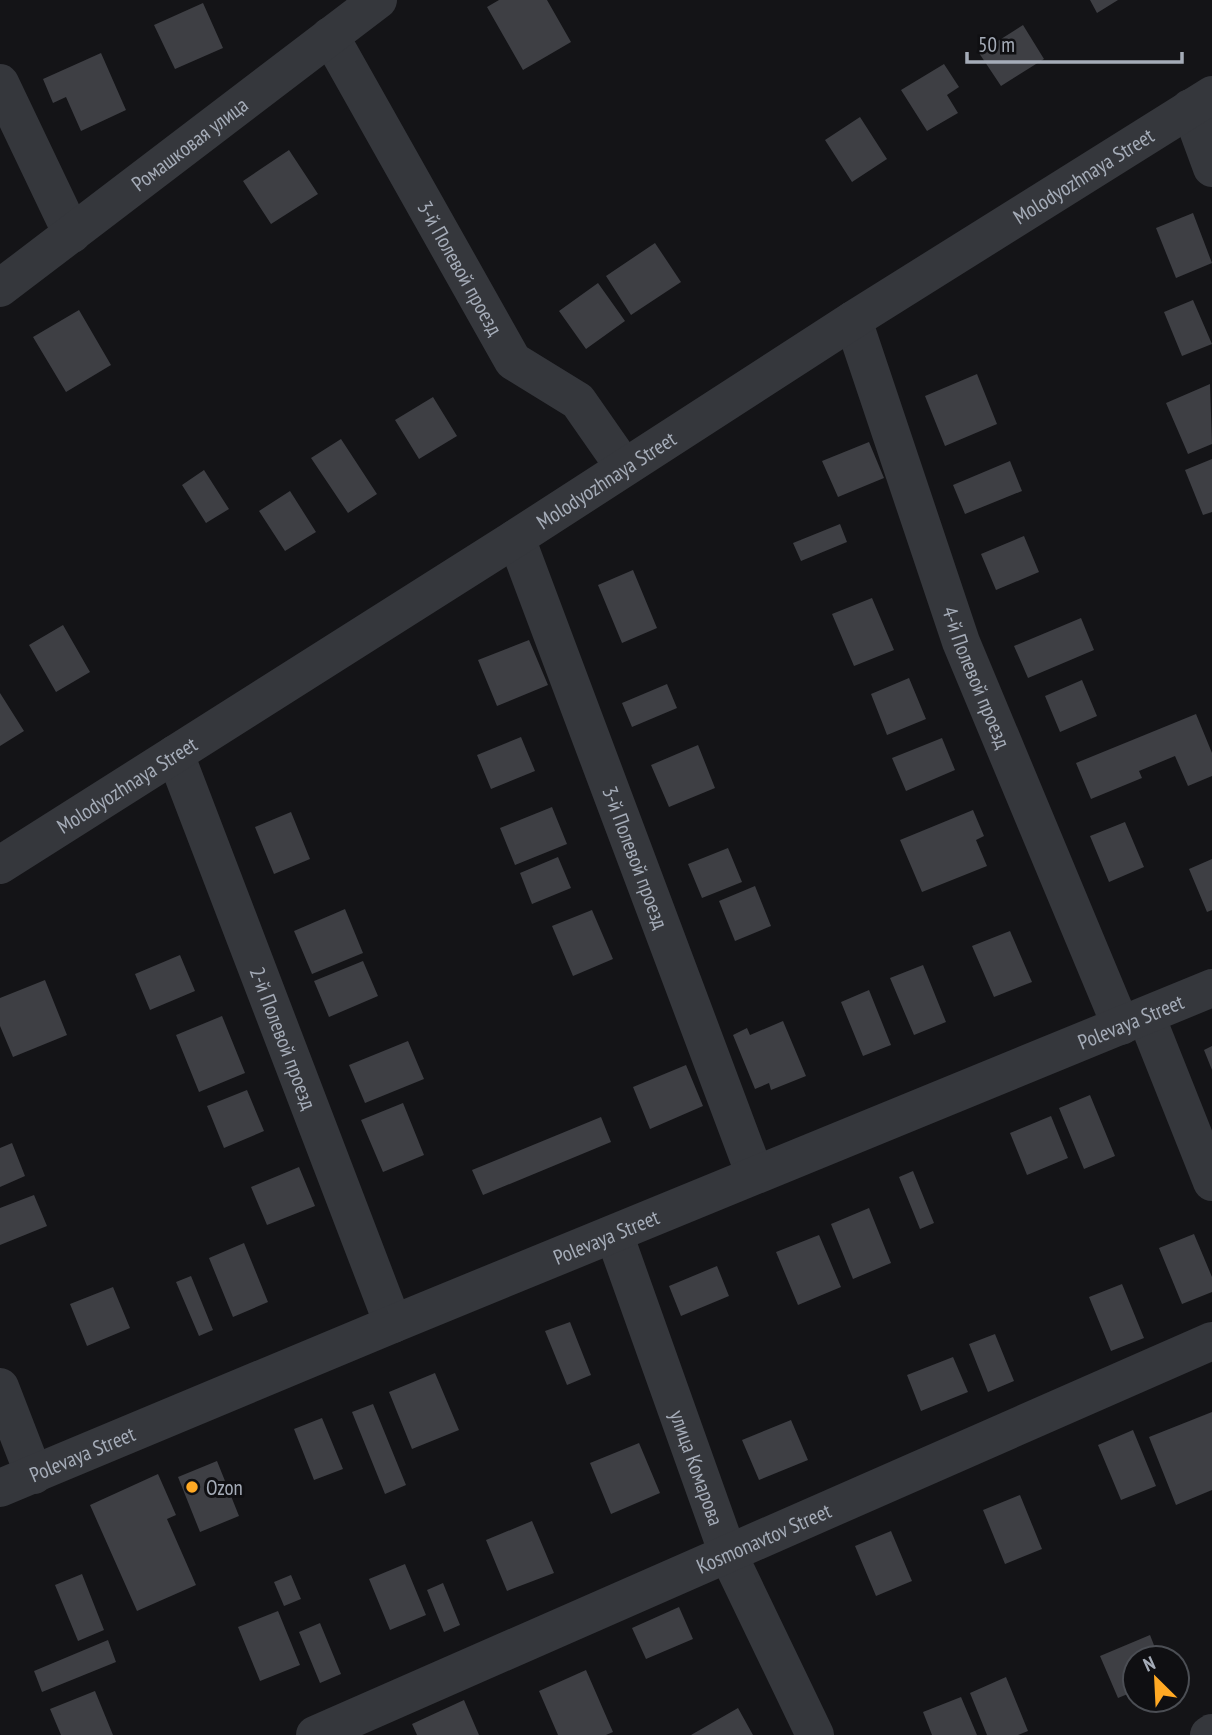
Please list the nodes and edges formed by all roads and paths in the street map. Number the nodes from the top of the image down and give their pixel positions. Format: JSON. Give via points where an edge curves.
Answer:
{"nodes":[{"id":1,"x":378,"y":0,"type":"edge"},
{"id":2,"x":330,"y":36,"type":"junction"},
{"id":3,"x":0,"y":83,"type":"edge"},
{"id":4,"x":1201,"y":101,"type":"edge"},
{"id":5,"x":1212,"y":168,"type":"edge"},
{"id":6,"x":72,"y":234,"type":"junction"},
{"id":7,"x":0,"y":289,"type":"edge"},
{"id":8,"x":853,"y":320,"type":"junction"},
{"id":9,"x":624,"y":467,"type":"junction"},
{"id":10,"x":516,"y":538,"type":"junction"},
{"id":11,"x":175,"y":754,"type":"junction"},
{"id":12,"x":0,"y":865,"type":"edge"},
{"id":13,"x":1212,"y":988,"type":"edge"},
{"id":14,"x":1134,"y":1021,"type":"junction"},
{"id":15,"x":755,"y":1175,"type":"junction"},
{"id":16,"x":1212,"y":1182,"type":"edge"},
{"id":17,"x":614,"y":1234,"type":"junction"},
{"id":18,"x":393,"y":1324,"type":"junction"},
{"id":19,"x":1212,"y":1341,"type":"edge"},
{"id":20,"x":0,"y":1387,"type":"edge"},
{"id":21,"x":17,"y":1482,"type":"edge"},
{"id":22,"x":728,"y":1554,"type":"junction"},
{"id":23,"x":325,"y":1732,"type":"edge"},
{"id":24,"x":815,"y":1735,"type":"edge"}],
"edges":[{"from":1,"to":2,"type":"street","name":"Ромашковая улица"},
{"from":2,"to":6,"type":"street","name":"Ромашковая улица"},
{"from":2,"to":9,"type":"street","name":"3-й Полевой проезд","via":[[513,361],[578,401]]},
{"from":3,"to":6,"type":"street"},
{"from":4,"to":5,"type":"street"},
{"from":4,"to":8,"type":"street","name":"Molodyozhnaya Street"},
{"from":6,"to":7,"type":"street","name":"Ромашковая улица"},
{"from":8,"to":9,"type":"street","name":"Molodyozhnaya Street"},
{"from":8,"to":14,"type":"street","name":"4-й Полевой проезд","via":[[961,642]]},
{"from":9,"to":10,"type":"street","name":"Molodyozhnaya Street"},
{"from":10,"to":11,"type":"street","name":"Molodyozhnaya Street"},
{"from":10,"to":15,"type":"street","name":"3-й Полевой проезд"},
{"from":11,"to":12,"type":"street","name":"Molodyozhnaya Street"},
{"from":11,"to":18,"type":"street","name":"2-й Полевой проезд"},
{"from":13,"to":14,"type":"street","name":"Polevaya Street"},
{"from":14,"to":15,"type":"street","name":"Polevaya Street"},
{"from":14,"to":16,"type":"street","name":"4-й Полевой проезд"},
{"from":15,"to":17,"type":"street","name":"Polevaya Street"},
{"from":17,"to":18,"type":"street","name":"Polevaya Street"},
{"from":17,"to":22,"type":"street","name":"улица Комарова"},
{"from":18,"to":21,"type":"street","name":"Polevaya Street"},
{"from":19,"to":22,"type":"street","name":"Kosmonavtov Street"},
{"from":20,"to":21,"type":"street"},
{"from":22,"to":23,"type":"street","name":"Kosmonavtov Street"},
{"from":22,"to":24,"type":"street","name":"улица Комарова"}]}
